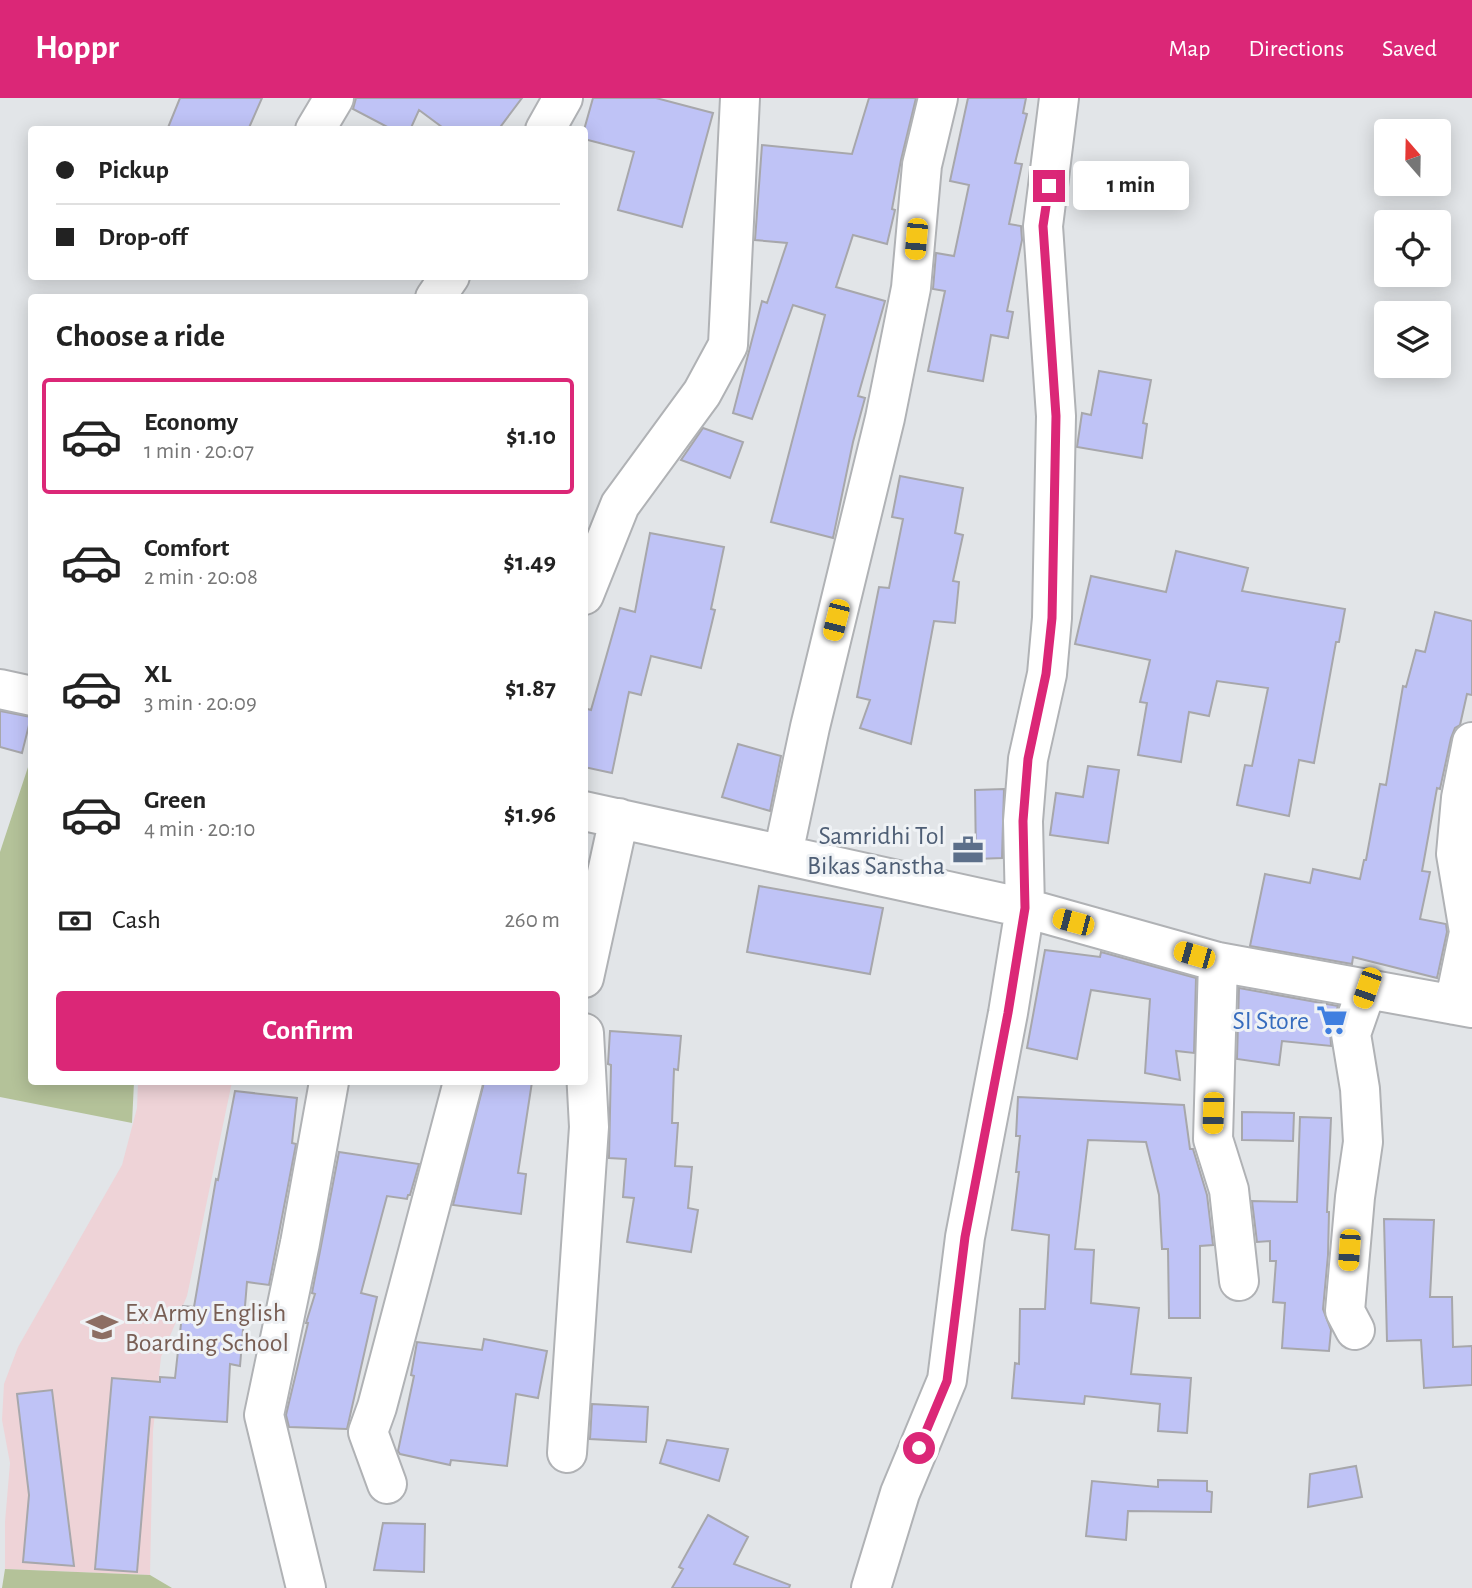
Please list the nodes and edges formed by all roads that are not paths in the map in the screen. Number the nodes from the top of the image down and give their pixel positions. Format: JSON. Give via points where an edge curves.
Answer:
{"nodes":[{"id":1,"x":334,"y":98,"type":"edge"},
{"id":2,"x":562,"y":98,"type":"edge"},
{"id":3,"x":740,"y":98,"type":"edge"},
{"id":4,"x":938,"y":98,"type":"edge"},
{"id":5,"x":1059,"y":98,"type":"edge"},
{"id":6,"x":317,"y":126,"type":"edge"},
{"id":7,"x":547,"y":126,"type":"edge"},
{"id":8,"x":588,"y":585,"type":"edge"},
{"id":9,"x":0,"y":689,"type":"edge"},
{"id":10,"x":28,"y":695,"type":"edge"},
{"id":11,"x":1472,"y":742,"type":"edge"},
{"id":12,"x":602,"y":814,"type":"edge"},
{"id":13,"x":783,"y":854,"type":"junction"},
{"id":14,"x":1025,"y":908,"type":"junction"},
{"id":15,"x":588,"y":942,"type":"edge"},
{"id":16,"x":1218,"y":962,"type":"junction"},
{"id":17,"x":1367,"y":988,"type":"junction"},
{"id":18,"x":1463,"y":1006,"type":"edge"},
{"id":19,"x":328,"y":1085,"type":"edge"},
{"id":20,"x":462,"y":1085,"type":"edge"},
{"id":21,"x":587,"y":1085,"type":"edge"},
{"id":22,"x":1239,"y":1281,"type":"dead end"},
{"id":23,"x":1355,"y":1330,"type":"dead end"},
{"id":24,"x":567,"y":1453,"type":"dead end"},
{"id":25,"x":387,"y":1484,"type":"dead end"},
{"id":26,"x":306,"y":1588,"type":"edge"},
{"id":27,"x":870,"y":1588,"type":"edge"}],
"edges":[{"from":1,"to":6,"type":"street"},
{"from":2,"to":7,"type":"street"},
{"from":3,"to":8,"type":"street","via":[[728,345],[702,394],[620,505]]},
{"from":4,"to":13,"type":"street","via":[[922,165],[911,288],[886,418]]},
{"from":5,"to":14,"type":"street","via":[[1043,226],[1056,416],[1052,618],[1028,759],[1023,821]]},
{"from":9,"to":10,"type":"street"},
{"from":11,"to":18,"type":"street","via":[[1456,854],[1469,932]]},
{"from":12,"to":13,"type":"street"},
{"from":12,"to":15,"type":"street"},
{"from":13,"to":14,"type":"street"},
{"from":14,"to":16,"type":"street"},
{"from":14,"to":27,"type":"street","via":[[965,1237],[947,1381],[900,1493]]},
{"from":16,"to":17,"type":"street"},
{"from":16,"to":22,"type":"street","via":[[1213,1139],[1229,1190]]},
{"from":17,"to":18,"type":"street"},
{"from":17,"to":23,"type":"street","via":[[1351,1034],[1363,1142],[1345,1311]]},
{"from":19,"to":26,"type":"street","via":[[264,1415]]},
{"from":20,"to":25,"type":"street","via":[[368,1432]]},
{"from":21,"to":24,"type":"street","via":[[589,1127]]}]}
